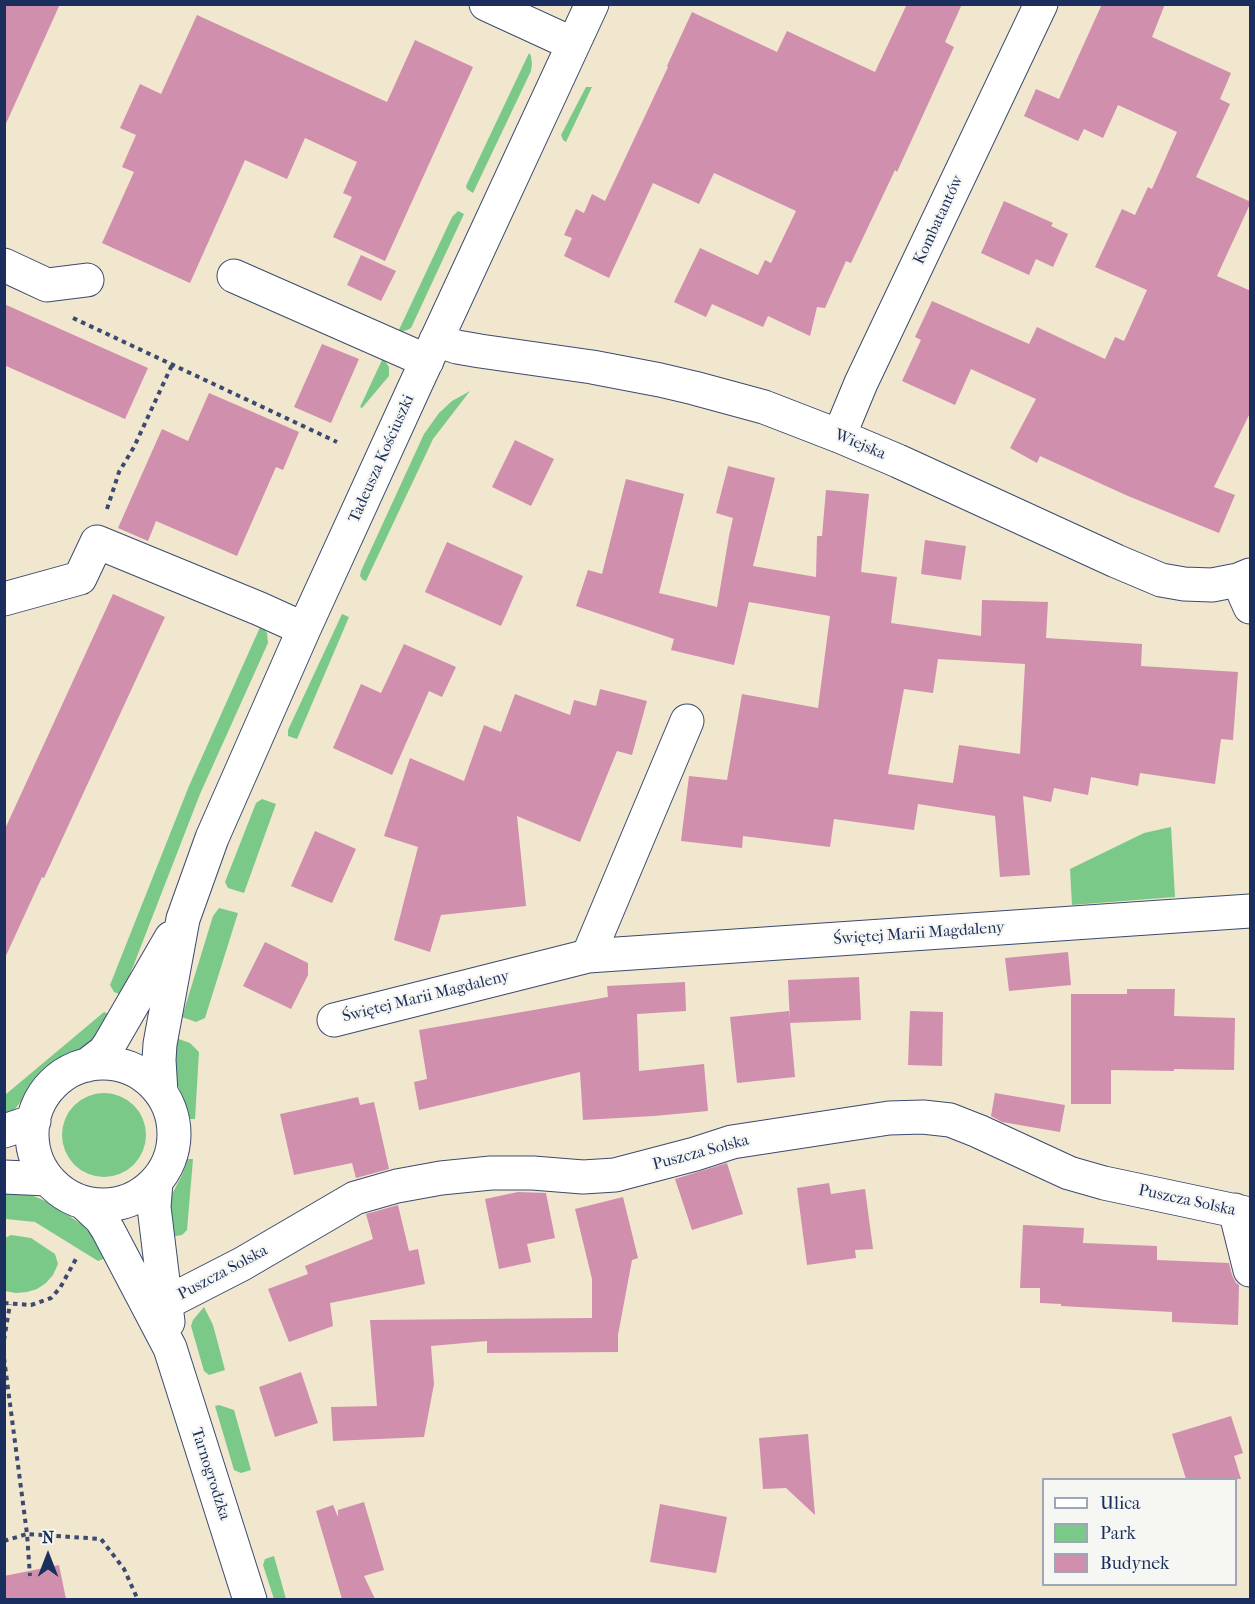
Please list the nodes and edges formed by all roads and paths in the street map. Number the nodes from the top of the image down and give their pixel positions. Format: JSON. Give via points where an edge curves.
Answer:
{"nodes":[{"id":1,"x":486,"y":4,"type":"edge"},
{"id":2,"x":592,"y":4,"type":"edge"},
{"id":3,"x":1041,"y":4,"type":"edge"},
{"id":4,"x":573,"y":44,"type":"junction"},
{"id":5,"x":4,"y":265,"type":"edge"},
{"id":6,"x":234,"y":276,"type":"dead end"},
{"id":7,"x":87,"y":280,"type":"dead end"},
{"id":8,"x":47,"y":285,"type":"junction"},
{"id":9,"x":431,"y":350,"type":"junction"},
{"id":10,"x":172,"y":365,"type":"junction"},
{"id":11,"x":839,"y":436,"type":"junction"},
{"id":12,"x":337,"y":442,"type":"dead end"},
{"id":13,"x":97,"y":542,"type":"junction"},
{"id":14,"x":1246,"y":588,"type":"edge"},
{"id":15,"x":4,"y":599,"type":"edge"},
{"id":16,"x":304,"y":629,"type":"junction"},
{"id":17,"x":687,"y":721,"type":"dead end"},
{"id":18,"x":1251,"y":911,"type":"edge"},
{"id":19,"x":183,"y":919,"type":"junction"},
{"id":20,"x":588,"y":956,"type":"junction"},
{"id":21,"x":334,"y":1020,"type":"dead end"},
{"id":22,"x":87,"y":1065,"type":"junction"},
{"id":23,"x":161,"y":1093,"type":"junction"},
{"id":24,"x":19,"y":1126,"type":"edge"},
{"id":25,"x":4,"y":1177,"type":"edge"},
{"id":26,"x":48,"y":1179,"type":"junction"},
{"id":27,"x":156,"y":1182,"type":"junction"},
{"id":28,"x":84,"y":1203,"type":"junction"},
{"id":29,"x":1243,"y":1212,"type":"edge"},
{"id":30,"x":77,"y":1257,"type":"dead end"},
{"id":31,"x":1251,"y":1270,"type":"edge"},
{"id":32,"x":7,"y":1303,"type":"edge"},
{"id":33,"x":166,"y":1303,"type":"junction"},
{"id":34,"x":4,"y":1340,"type":"edge"},
{"id":35,"x":170,"y":1348,"type":"junction"},
{"id":36,"x":4,"y":1358,"type":"edge"},
{"id":37,"x":27,"y":1534,"type":"junction"},
{"id":38,"x":4,"y":1541,"type":"edge"},
{"id":39,"x":30,"y":1576,"type":"dead end"},
{"id":40,"x":138,"y":1599,"type":"edge"},
{"id":41,"x":250,"y":1599,"type":"edge"}],
"edges":[{"from":1,"to":4,"type":"street"},
{"from":2,"to":4,"type":"street","name":"Tadeusza Kościuszki"},
{"from":3,"to":11,"type":"street","name":"Kombatantów"},
{"from":4,"to":9,"type":"street","name":"Tadeusza Kościuszki"},
{"from":5,"to":8,"type":"street"},
{"from":6,"to":9,"type":"street","name":"Wiejska"},
{"from":7,"to":8,"type":"street"},
{"from":8,"to":10,"type":"path","via":[[72,318]]},
{"from":9,"to":11,"type":"street","name":"Wiejska","via":[[457,347],[592,367],[694,388],[764,408]]},
{"from":9,"to":16,"type":"street","name":"Tadeusza Kościuszki"},
{"from":10,"to":12,"type":"path"},
{"from":10,"to":13,"type":"path","via":[[119,472]]},
{"from":11,"to":14,"type":"street","name":"Wiejska","via":[[1161,580]]},
{"from":13,"to":15,"type":"street","via":[[80,578]]},
{"from":13,"to":16,"type":"street"},
{"from":16,"to":19,"type":"street","name":"Tadeusza Kościuszki","via":[[212,838]]},
{"from":17,"to":20,"type":"street"},
{"from":18,"to":20,"type":"street","name":"Świętej Marii Magdaleny"},
{"from":19,"to":22,"type":"street","name":"Tadeusza Kościuszki","via":[[109,1045]]},
{"from":19,"to":23,"type":"street","name":"Tadeusza Kościuszki","via":[[159,1052]]},
{"from":20,"to":21,"type":"street","name":"Świętej Marii Magdaleny"},
{"from":22,"to":23,"type":"street","via":[[128,1067]]},
{"from":22,"to":24,"type":"street","via":[[65,1074]]},
{"from":23,"to":27,"type":"street","via":[[172,1114],[174,1138],[169,1162]]},
{"from":24,"to":26,"type":"street","via":[[32,1132],[35,1152]]},
{"from":25,"to":26,"type":"street"},
{"from":26,"to":28,"type":"street"},
{"from":27,"to":28,"type":"street","via":[[123,1203]]},
{"from":27,"to":33,"type":"street","name":"Tarnogrodzka","via":[[154,1207]]},
{"from":28,"to":35,"type":"street","name":"Tarnogrodzka","via":[[108,1230]]},
{"from":29,"to":31,"type":"street"},
{"from":29,"to":33,"type":"street","name":"Puszcza Solska","via":[[1069,1173],[950,1120],[889,1118],[732,1142],[615,1174],[583,1177],[491,1173],[398,1186],[355,1198]]},
{"from":30,"to":32,"type":"path","via":[[51,1298],[31,1305]]},
{"from":32,"to":34,"type":"path"},
{"from":33,"to":35,"type":"street","name":"Tarnogrodzka"},
{"from":35,"to":41,"type":"street","name":"Tarnogrodzka"},
{"from":36,"to":37,"type":"path"},
{"from":37,"to":38,"type":"path"},
{"from":37,"to":39,"type":"path"},
{"from":37,"to":40,"type":"path","via":[[101,1539],[124,1569]]}]}
